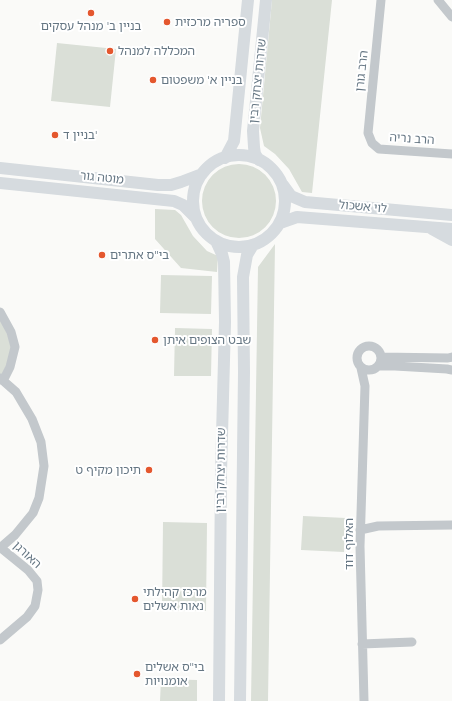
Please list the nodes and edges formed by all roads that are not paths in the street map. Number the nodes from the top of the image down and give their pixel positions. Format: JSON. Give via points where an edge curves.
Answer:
{"nodes":[{"id":1,"x":248,"y":0,"type":"edge"},
{"id":2,"x":266,"y":0,"type":"edge"},
{"id":3,"x":381,"y":0,"type":"edge"},
{"id":4,"x":438,"y":0,"type":"edge"},
{"id":5,"x":452,"y":17,"type":"edge"},
{"id":6,"x":372,"y":143,"type":"joint"},
{"id":7,"x":452,"y":154,"type":"edge"},
{"id":8,"x":225,"y":158,"type":"junction"},
{"id":9,"x":259,"y":160,"type":"junction"},
{"id":10,"x":0,"y":168,"type":"edge"},
{"id":11,"x":202,"y":174,"type":"junction"},
{"id":12,"x":0,"y":183,"type":"edge"},
{"id":13,"x":281,"y":183,"type":"junction"},
{"id":14,"x":452,"y":215,"type":"edge"},
{"id":15,"x":196,"y":218,"type":"junction"},
{"id":16,"x":280,"y":223,"type":"junction"},
{"id":17,"x":428,"y":226,"type":"junction"},
{"id":18,"x":452,"y":229,"type":"edge"},
{"id":19,"x":452,"y":240,"type":"edge"},
{"id":20,"x":216,"y":241,"type":"junction"},
{"id":21,"x":253,"y":245,"type":"junction"},
{"id":22,"x":0,"y":312,"type":"edge"},
{"id":23,"x":381,"y":357,"type":"junction"},
{"id":24,"x":452,"y":357,"type":"edge"},
{"id":25,"x":361,"y":368,"type":"junction"},
{"id":26,"x":375,"y":368,"type":"junction"},
{"id":27,"x":452,"y":370,"type":"edge"},
{"id":28,"x":2,"y":379,"type":"edge"},
{"id":29,"x":365,"y":386,"type":"junction"},
{"id":30,"x":452,"y":524,"type":"edge"},
{"id":31,"x":360,"y":530,"type":"junction"},
{"id":32,"x":452,"y":530,"type":"edge"},
{"id":33,"x":1,"y":548,"type":"edge"},
{"id":34,"x":1,"y":637,"type":"edge"},
{"id":35,"x":412,"y":642,"type":"dead end"},
{"id":36,"x":362,"y":644,"type":"junction"},
{"id":37,"x":220,"y":701,"type":"edge"},
{"id":38,"x":240,"y":701,"type":"edge"},
{"id":39,"x":364,"y":701,"type":"edge"}],
"edges":[{"from":1,"to":8,"type":"main road","name":"שדרות יצחק רבין","via":[[234,141]]},
{"from":2,"to":9,"type":"main road","name":"שדרות יצחק רבין","via":[[253,131],[255,154]]},
{"from":3,"to":6,"type":"street","name":"הרב גורן","via":[[368,133]]},
{"from":4,"to":5,"type":"street"},
{"from":6,"to":7,"type":"street","name":"הרב נריה","via":[[379,149]]},
{"from":8,"to":9,"type":"main road","via":[[235,155],[250,156]]},
{"from":8,"to":11,"type":"main road","via":[[207,168]]},
{"from":9,"to":13,"type":"main road","via":[[274,172]]},
{"from":10,"to":11,"type":"main road","name":"מוטה גור","via":[[158,185],[171,185]]},
{"from":11,"to":15,"type":"main road","via":[[194,191],[193,205]]},
{"from":12,"to":15,"type":"main road","name":"מוטה גור","via":[[174,201],[183,205]]},
{"from":13,"to":14,"type":"main road","name":"לוי אשכול","via":[[291,196],[305,202]]},
{"from":13,"to":16,"type":"main road","via":[[285,203]]},
{"from":15,"to":20,"type":"main road","via":[[202,228]]},
{"from":16,"to":17,"type":"main road","name":"לוי אשכול","via":[[297,217]]},
{"from":16,"to":21,"type":"main road","via":[[268,237]]},
{"from":17,"to":18,"type":"main road","name":"לוי אשכול"},
{"from":17,"to":19,"type":"main road"},
{"from":20,"to":21,"type":"main road","via":[[235,247]]},
{"from":20,"to":37,"type":"main road","name":"שדרות יצחק רבין","via":[[224,262],[225,322],[221,473]]},
{"from":21,"to":38,"type":"main road","name":"שדרות יצחק רבין","via":[[247,255],[243,277]]},
{"from":22,"to":28,"type":"street","via":[[11,332],[15,347],[10,367]]},
{"from":23,"to":24,"type":"street"},
{"from":23,"to":25,"type":"street","via":[[375,348],[368,346],[360,349],[356,356]]},
{"from":23,"to":26,"type":"street","via":[[380,364]]},
{"from":25,"to":26,"type":"street"},
{"from":25,"to":29,"type":"street","name":"האלוף דוד"},
{"from":26,"to":27,"type":"street","via":[[395,366]]},
{"from":26,"to":29,"type":"street","name":"האלוף דוד"},
{"from":28,"to":33,"type":"street","via":[[16,392],[32,419],[41,442],[44,466],[39,498],[33,513]]},
{"from":29,"to":31,"type":"street","name":"האלוף דוד"},
{"from":30,"to":31,"type":"street","via":[[378,526]]},
{"from":31,"to":32,"type":"street"},
{"from":31,"to":36,"type":"street","name":"האלוף דוד"},
{"from":33,"to":34,"type":"street","name":"האורגן","via":[[28,570],[37,581],[38,590],[35,606]]},
{"from":35,"to":36,"type":"street"},
{"from":36,"to":39,"type":"street","name":"האלוף דוד"}]}
